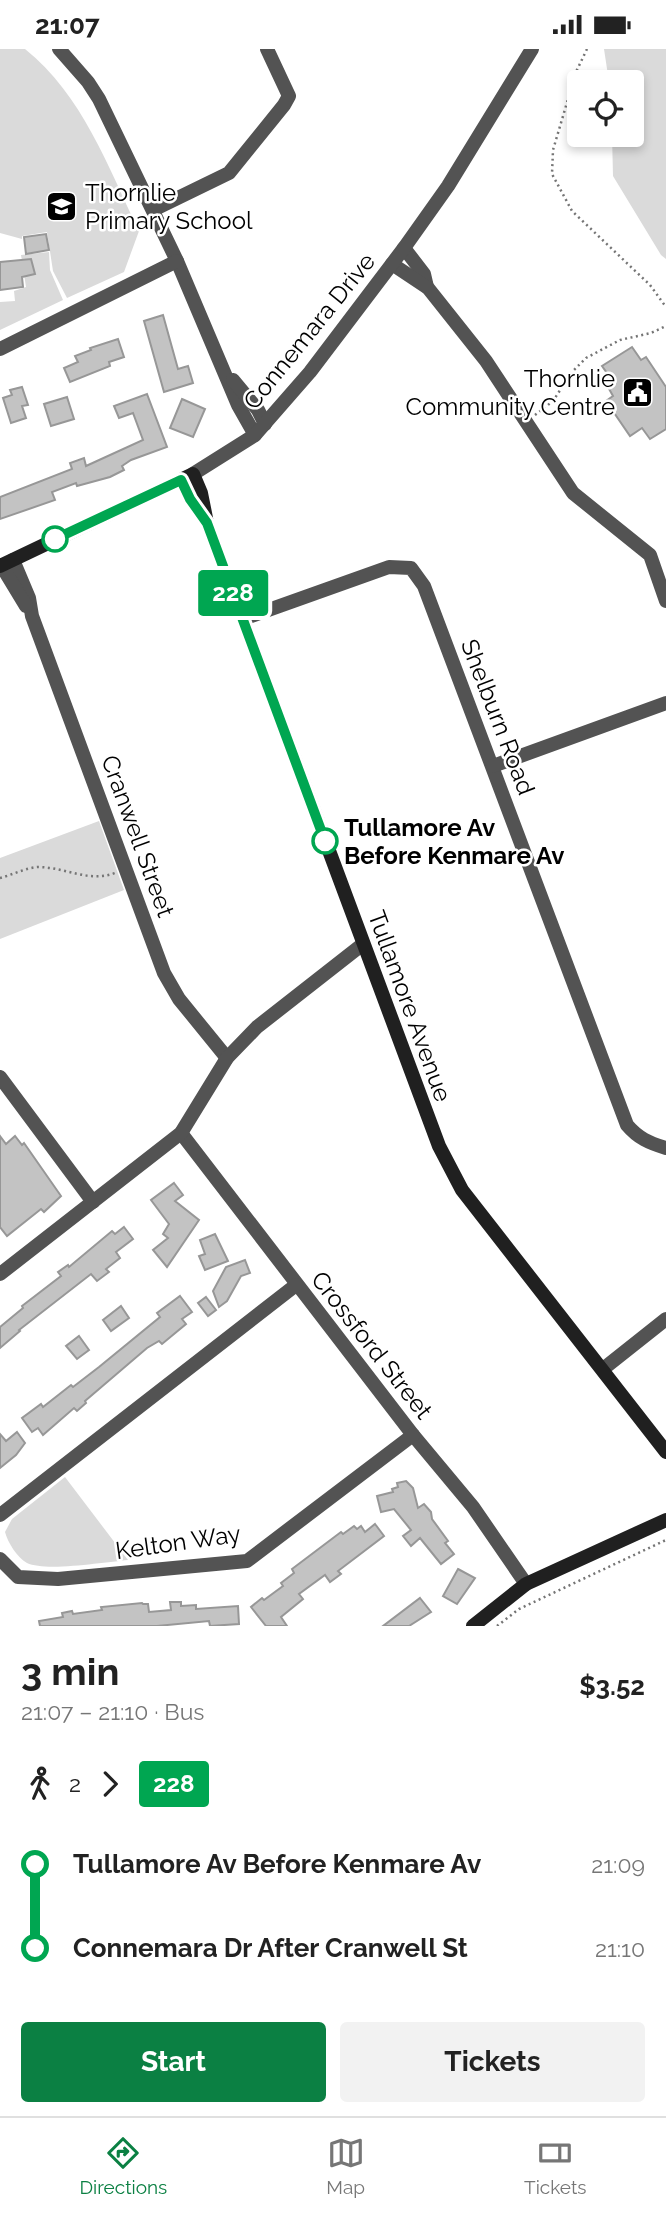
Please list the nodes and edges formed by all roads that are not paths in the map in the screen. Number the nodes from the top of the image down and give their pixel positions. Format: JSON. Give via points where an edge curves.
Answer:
{"nodes":[{"id":1,"x":59,"y":49,"type":"edge"},
{"id":2,"x":267,"y":49,"type":"edge"},
{"id":3,"x":532,"y":49,"type":"edge"},
{"id":4,"x":153,"y":210,"type":"junction"},
{"id":5,"x":404,"y":248,"type":"junction"},
{"id":6,"x":177,"y":261,"type":"junction"},
{"id":7,"x":392,"y":264,"type":"junction"},
{"id":8,"x":428,"y":288,"type":"junction"},
{"id":9,"x":0,"y":349,"type":"edge"},
{"id":10,"x":223,"y":368,"type":"junction"},
{"id":11,"x":265,"y":424,"type":"junction"},
{"id":12,"x":255,"y":435,"type":"junction"},
{"id":13,"x":187,"y":477,"type":"junction"},
{"id":14,"x":4,"y":564,"type":"edge"},
{"id":15,"x":666,"y":601,"type":"edge"},
{"id":16,"x":243,"y":619,"type":"junction"},
{"id":17,"x":666,"y":703,"type":"edge"},
{"id":18,"x":493,"y":766,"type":"junction"},
{"id":19,"x":363,"y":944,"type":"junction"},
{"id":20,"x":227,"y":1058,"type":"junction"},
{"id":21,"x":0,"y":1077,"type":"edge"},
{"id":22,"x":181,"y":1133,"type":"junction"},
{"id":23,"x":666,"y":1148,"type":"edge"},
{"id":24,"x":93,"y":1202,"type":"junction"},
{"id":25,"x":0,"y":1274,"type":"edge"},
{"id":26,"x":296,"y":1285,"type":"junction"},
{"id":27,"x":666,"y":1319,"type":"edge"},
{"id":28,"x":603,"y":1369,"type":"junction"},
{"id":29,"x":413,"y":1434,"type":"junction"},
{"id":30,"x":666,"y":1452,"type":"edge"},
{"id":31,"x":0,"y":1515,"type":"edge"},
{"id":32,"x":666,"y":1520,"type":"edge"},
{"id":33,"x":0,"y":1559,"type":"edge"},
{"id":34,"x":527,"y":1584,"type":"junction"},
{"id":35,"x":473,"y":1626,"type":"edge"}],
"edges":[{"from":1,"to":4,"type":"street","via":[[99,99]]},
{"from":2,"to":4,"type":"street","via":[[289,96],[284,105],[229,173]]},
{"from":3,"to":5,"type":"street","name":"Connemara Drive"},
{"from":4,"to":6,"type":"street"},
{"from":5,"to":7,"type":"street","name":"Connemara Drive"},
{"from":5,"to":8,"type":"street","via":[[424,274]]},
{"from":6,"to":9,"type":"street"},
{"from":6,"to":10,"type":"street"},
{"from":7,"to":8,"type":"street"},
{"from":7,"to":11,"type":"street","name":"Connemara Drive"},
{"from":8,"to":15,"type":"street","via":[[486,361],[573,493],[650,555]]},
{"from":10,"to":11,"type":"street"},
{"from":10,"to":12,"type":"street"},
{"from":11,"to":12,"type":"street","name":"Connemara Drive"},
{"from":12,"to":13,"type":"street","name":"Connemara Drive"},
{"from":13,"to":14,"type":"street","name":"Connemara Drive"},
{"from":13,"to":16,"type":"street","name":"Tullamore Avenue","via":[[201,493],[207,523]]},
{"from":14,"to":20,"type":"street","name":"Cranwell Street","via":[[22,577],[32,616],[164,973]]},
{"from":16,"to":18,"type":"street","name":"Shelburn Road","via":[[389,567],[411,568],[424,586]]},
{"from":16,"to":19,"type":"street","name":"Tullamore Avenue"},
{"from":17,"to":18,"type":"street"},
{"from":18,"to":23,"type":"street","name":"Shelburn Road","via":[[627,1125],[649,1143]]},
{"from":19,"to":20,"type":"street","via":[[257,1027]]},
{"from":19,"to":28,"type":"street","name":"Tullamore Avenue","via":[[450,1170]]},
{"from":20,"to":22,"type":"street"},
{"from":21,"to":24,"type":"street"},
{"from":22,"to":24,"type":"street"},
{"from":22,"to":26,"type":"street","name":"Crossford Street"},
{"from":24,"to":25,"type":"street"},
{"from":26,"to":29,"type":"street","name":"Crossford Street"},
{"from":26,"to":31,"type":"street"},
{"from":27,"to":28,"type":"street"},
{"from":28,"to":30,"type":"street","name":"Tullamore Avenue"},
{"from":29,"to":33,"type":"street","name":"Kelton Way","via":[[247,1561],[58,1579],[18,1577]]},
{"from":29,"to":34,"type":"street","name":"Crossford Street","via":[[473,1507]]},
{"from":32,"to":34,"type":"street"},
{"from":34,"to":35,"type":"street"}]}
